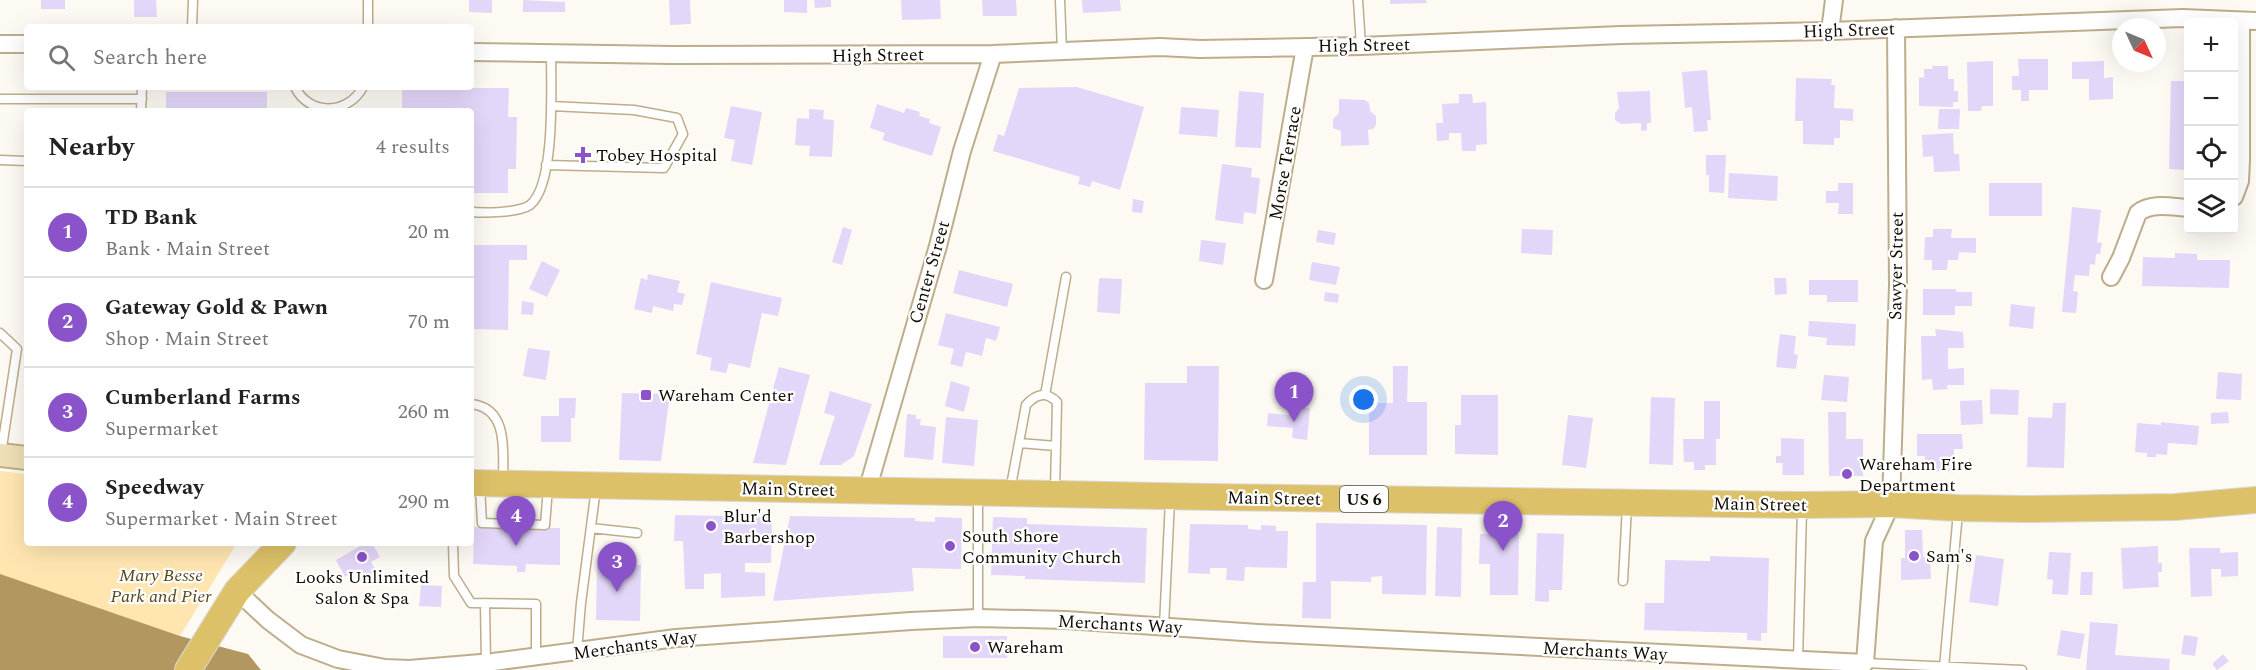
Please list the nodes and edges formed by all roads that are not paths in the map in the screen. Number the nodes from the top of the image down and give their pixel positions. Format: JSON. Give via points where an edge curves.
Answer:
{"nodes":[{"id":1,"x":193,"y":0,"type":"edge"},
{"id":2,"x":369,"y":0,"type":"edge"},
{"id":3,"x":1060,"y":0,"type":"edge"},
{"id":4,"x":1358,"y":0,"type":"edge"},
{"id":5,"x":1834,"y":0,"type":"edge"},
{"id":6,"x":2248,"y":21,"type":"edge"},
{"id":7,"x":192,"y":24,"type":"edge"},
{"id":8,"x":368,"y":24,"type":"edge"},
{"id":9,"x":1896,"y":28,"type":"junction"},
{"id":10,"x":1830,"y":31,"type":"junction"},
{"id":11,"x":0,"y":44,"type":"edge"},
{"id":12,"x":24,"y":44,"type":"edge"},
{"id":13,"x":1361,"y":46,"type":"junction"},
{"id":14,"x":1305,"y":47,"type":"junction"},
{"id":15,"x":474,"y":51,"type":"edge"},
{"id":16,"x":1062,"y":51,"type":"junction"},
{"id":17,"x":550,"y":52,"type":"junction"},
{"id":18,"x":993,"y":54,"type":"junction"},
{"id":19,"x":142,"y":90,"type":"edge"},
{"id":20,"x":297,"y":90,"type":"edge"},
{"id":21,"x":361,"y":90,"type":"edge"},
{"id":22,"x":0,"y":99,"type":"edge"},
{"id":23,"x":142,"y":99,"type":"junction"},
{"id":24,"x":550,"y":106,"type":"junction"},
{"id":25,"x":141,"y":108,"type":"edge"},
{"id":26,"x":321,"y":108,"type":"edge"},
{"id":27,"x":329,"y":108,"type":"edge"},
{"id":28,"x":0,"y":160,"type":"edge"},
{"id":29,"x":24,"y":161,"type":"edge"},
{"id":30,"x":546,"y":165,"type":"junction"},
{"id":31,"x":2238,"y":186,"type":"edge"},
{"id":32,"x":2184,"y":208,"type":"edge"},
{"id":33,"x":474,"y":212,"type":"edge"},
{"id":34,"x":1066,"y":277,"type":"dead end"},
{"id":35,"x":2111,"y":277,"type":"dead end"},
{"id":36,"x":1264,"y":280,"type":"dead end"},
{"id":37,"x":0,"y":333,"type":"edge"},
{"id":38,"x":1045,"y":395,"type":"junction"},
{"id":39,"x":474,"y":404,"type":"edge"},
{"id":40,"x":1019,"y":443,"type":"junction"},
{"id":41,"x":1056,"y":446,"type":"junction"},
{"id":42,"x":0,"y":455,"type":"edge"},
{"id":43,"x":24,"y":458,"type":"edge"},
{"id":44,"x":485,"y":483,"type":"edge"},
{"id":45,"x":548,"y":484,"type":"junction"},
{"id":46,"x":597,"y":485,"type":"junction"},
{"id":47,"x":867,"y":491,"type":"junction"},
{"id":48,"x":978,"y":492,"type":"junction"},
{"id":49,"x":1010,"y":493,"type":"junction"},
{"id":50,"x":1055,"y":494,"type":"junction"},
{"id":51,"x":1170,"y":496,"type":"junction"},
{"id":52,"x":2256,"y":500,"type":"edge"},
{"id":53,"x":1627,"y":502,"type":"junction"},
{"id":54,"x":1891,"y":504,"type":"junction"},
{"id":55,"x":1802,"y":505,"type":"junction"},
{"id":56,"x":1958,"y":508,"type":"junction"},
{"id":57,"x":591,"y":528,"type":"junction"},
{"id":58,"x":637,"y":533,"type":"dead end"},
{"id":59,"x":280,"y":546,"type":"edge"},
{"id":60,"x":453,"y":546,"type":"edge"},
{"id":61,"x":1623,"y":580,"type":"dead end"},
{"id":62,"x":237,"y":591,"type":"junction"},
{"id":63,"x":485,"y":603,"type":"junction"},
{"id":64,"x":978,"y":618,"type":"junction"},
{"id":65,"x":1164,"y":626,"type":"junction"},
{"id":66,"x":576,"y":652,"type":"junction"},
{"id":67,"x":536,"y":658,"type":"junction"},
{"id":68,"x":1798,"y":660,"type":"junction"},
{"id":69,"x":486,"y":663,"type":"junction"},
{"id":70,"x":1865,"y":663,"type":"junction"},
{"id":71,"x":1944,"y":667,"type":"junction"},
{"id":72,"x":188,"y":670,"type":"edge"},
{"id":73,"x":2022,"y":670,"type":"edge"}],
"edges":[{"from":1,"to":7,"type":"lane"},
{"from":2,"to":8,"type":"lane"},
{"from":3,"to":16,"type":"lane"},
{"from":4,"to":13,"type":"lane"},
{"from":5,"to":10,"type":"street"},
{"from":6,"to":9,"type":"street","name":"High Street","via":[[2183,18]]},
{"from":6,"to":31,"type":"street"},
{"from":9,"to":10,"type":"street","name":"High Street"},
{"from":9,"to":54,"type":"street","name":"Sawyer Street","via":[[1898,285]]},
{"from":10,"to":13,"type":"street","name":"High Street"},
{"from":11,"to":12,"type":"street"},
{"from":13,"to":14,"type":"street","name":"High Street"},
{"from":14,"to":16,"type":"street","name":"High Street"},
{"from":14,"to":36,"type":"street","name":"Morse Terrace"},
{"from":15,"to":17,"type":"street","name":"High Street"},
{"from":16,"to":18,"type":"street","name":"High Street"},
{"from":17,"to":18,"type":"street","name":"High Street"},
{"from":17,"to":24,"type":"lane"},
{"from":18,"to":47,"type":"street","name":"Center Street"},
{"from":19,"to":23,"type":"lane"},
{"from":20,"to":26,"type":"lane","via":[[308,103]]},
{"from":21,"to":27,"type":"lane","via":[[343,105]]},
{"from":22,"to":23,"type":"lane"},
{"from":23,"to":25,"type":"lane"},
{"from":24,"to":30,"type":"lane"},
{"from":24,"to":30,"type":"lane","via":[[634,110],[677,118],[682,134],[664,168]]},
{"from":28,"to":29,"type":"lane"},
{"from":30,"to":33,"type":"lane","via":[[543,186],[529,205],[496,214]]},
{"from":32,"to":35,"type":"street","via":[[2150,206],[2138,213]]},
{"from":34,"to":38,"type":"lane"},
{"from":37,"to":42,"type":"lane","via":[[17,349]]},
{"from":38,"to":40,"type":"lane","via":[[1033,397],[1026,405]]},
{"from":38,"to":41,"type":"lane","via":[[1057,402]]},
{"from":39,"to":44,"type":"lane","via":[[484,406],[498,420],[503,445]]},
{"from":40,"to":41,"type":"lane"},
{"from":40,"to":49,"type":"lane"},
{"from":41,"to":50,"type":"lane"},
{"from":42,"to":43,"type":"street"},
{"from":44,"to":45,"type":"main road","name":"Main Street","number":"US 6"},
{"from":44,"to":45,"type":"lane","via":[[482,523],[545,525]]},
{"from":45,"to":46,"type":"main road","name":"Main Street","number":"US 6"},
{"from":46,"to":47,"type":"main road","name":"Main Street","number":"US 6"},
{"from":46,"to":57,"type":"lane"},
{"from":47,"to":48,"type":"main road","name":"Main Street","number":"US 6"},
{"from":48,"to":49,"type":"main road","name":"Main Street","number":"US 6"},
{"from":48,"to":64,"type":"lane"},
{"from":49,"to":50,"type":"main road","name":"Main Street","number":"US 6"},
{"from":50,"to":51,"type":"main road","name":"Main Street","number":"US 6"},
{"from":51,"to":53,"type":"main road","name":"Main Street","number":"US 6"},
{"from":51,"to":65,"type":"lane"},
{"from":52,"to":56,"type":"main road","name":"Main Street","number":"US 6","via":[[2175,507]]},
{"from":53,"to":55,"type":"main road","name":"Main Street","number":"US 6"},
{"from":53,"to":61,"type":"lane"},
{"from":54,"to":55,"type":"main road","name":"Main Street","number":"US 6"},
{"from":54,"to":56,"type":"main road","name":"Main Street","number":"US 6"},
{"from":54,"to":70,"type":"street","via":[[1874,541]]},
{"from":55,"to":68,"type":"lane"},
{"from":56,"to":71,"type":"lane"},
{"from":57,"to":58,"type":"lane"},
{"from":57,"to":66,"type":"lane"},
{"from":59,"to":62,"type":"main road"},
{"from":60,"to":63,"type":"lane","via":[[454,576],[471,603]]},
{"from":62,"to":69,"type":"street","name":"Merchants Way","via":[[290,637],[313,651],[338,659],[401,669]]},
{"from":62,"to":72,"type":"main road"},
{"from":63,"to":67,"type":"lane","via":[[536,604]]},
{"from":63,"to":69,"type":"lane"},
{"from":64,"to":65,"type":"street","name":"Merchants Way"},
{"from":64,"to":66,"type":"street","name":"Merchants Way","via":[[688,637]]},
{"from":65,"to":68,"type":"street","name":"Merchants Way"},
{"from":66,"to":67,"type":"street","name":"Merchants Way"},
{"from":67,"to":69,"type":"street","name":"Merchants Way"},
{"from":68,"to":70,"type":"street","name":"Merchants Way"},
{"from":70,"to":71,"type":"lane"},
{"from":71,"to":73,"type":"lane"}]}
